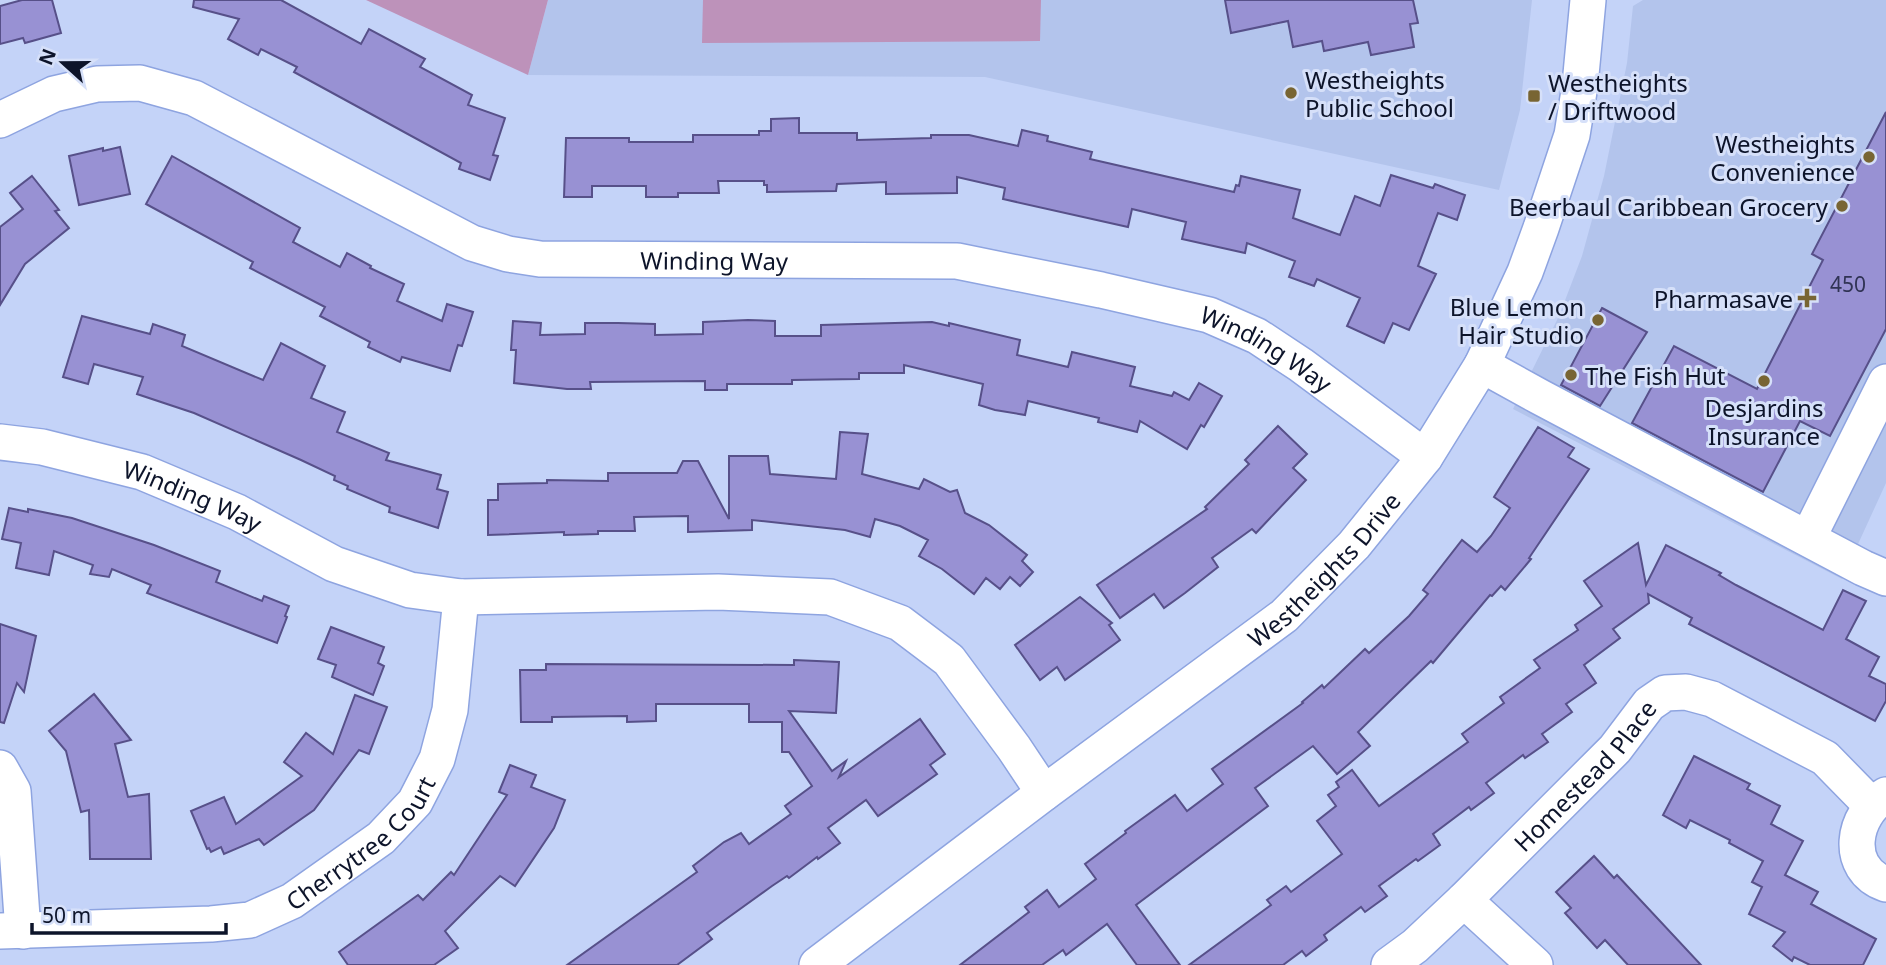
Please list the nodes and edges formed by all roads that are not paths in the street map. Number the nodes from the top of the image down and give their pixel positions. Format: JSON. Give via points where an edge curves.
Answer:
{"nodes":[{"id":1,"x":1588,"y":0,"type":"edge"},
{"id":2,"x":0,"y":120,"type":"edge"},
{"id":3,"x":1482,"y":365,"type":"junction"},
{"id":4,"x":1886,"y":382,"type":"edge"},
{"id":5,"x":0,"y":442,"type":"edge"},
{"id":6,"x":1425,"y":457,"type":"junction"},
{"id":7,"x":1808,"y":538,"type":"junction"},
{"id":8,"x":1886,"y":578,"type":"edge"},
{"id":9,"x":461,"y":597,"type":"junction"},
{"id":10,"x":0,"y":768,"type":"edge"},
{"id":11,"x":1044,"y":793,"type":"junction"},
{"id":12,"x":1878,"y":800,"type":"edge"},
{"id":13,"x":1886,"y":884,"type":"edge"},
{"id":14,"x":1464,"y":900,"type":"junction"},
{"id":15,"x":11,"y":931,"type":"edge"},
{"id":16,"x":817,"y":965,"type":"edge"},
{"id":17,"x":1389,"y":965,"type":"edge"},
{"id":18,"x":1535,"y":965,"type":"edge"}],
"edges":[{"from":1,"to":3,"type":"street","name":"Westheights Drive","via":[[1572,135],[1525,272]]},
{"from":2,"to":6,"type":"street","name":"Winding Way","via":[[54,94],[97,84],[140,83],[194,98],[471,243],[508,254],[540,259],[957,261],[1101,289],[1209,315],[1257,336]]},
{"from":3,"to":6,"type":"street","name":"Westheights Drive"},
{"from":3,"to":7,"type":"street"},
{"from":4,"to":7,"type":"street"},
{"from":5,"to":9,"type":"street","name":"Winding Way","via":[[42,447],[142,472],[237,512],[334,564],[410,590]]},
{"from":6,"to":11,"type":"street","name":"Westheights Drive","via":[[1354,545],[1284,616]]},
{"from":7,"to":8,"type":"street"},
{"from":9,"to":11,"type":"street","name":"Winding Way","via":[[718,592],[830,597],[900,623],[949,660]]},
{"from":9,"to":15,"type":"street","name":"Cherrytree Court","via":[[450,710],[437,759],[415,802],[381,838],[292,901],[250,920]]},
{"from":10,"to":15,"type":"street","name":"Cherrytree Court","via":[[13,790]]},
{"from":11,"to":16,"type":"street","name":"Westheights Drive"},
{"from":12,"to":13,"type":"street","name":"Homestead Place","via":[[1858,825],[1856,842],[1869,873]]},
{"from":12,"to":14,"type":"street","name":"Homestead Place","via":[[1825,758],[1712,699],[1665,692],[1649,704],[1615,749]]},
{"from":14,"to":17,"type":"street","name":"Homestead Place"},
{"from":14,"to":18,"type":"street"}]}
